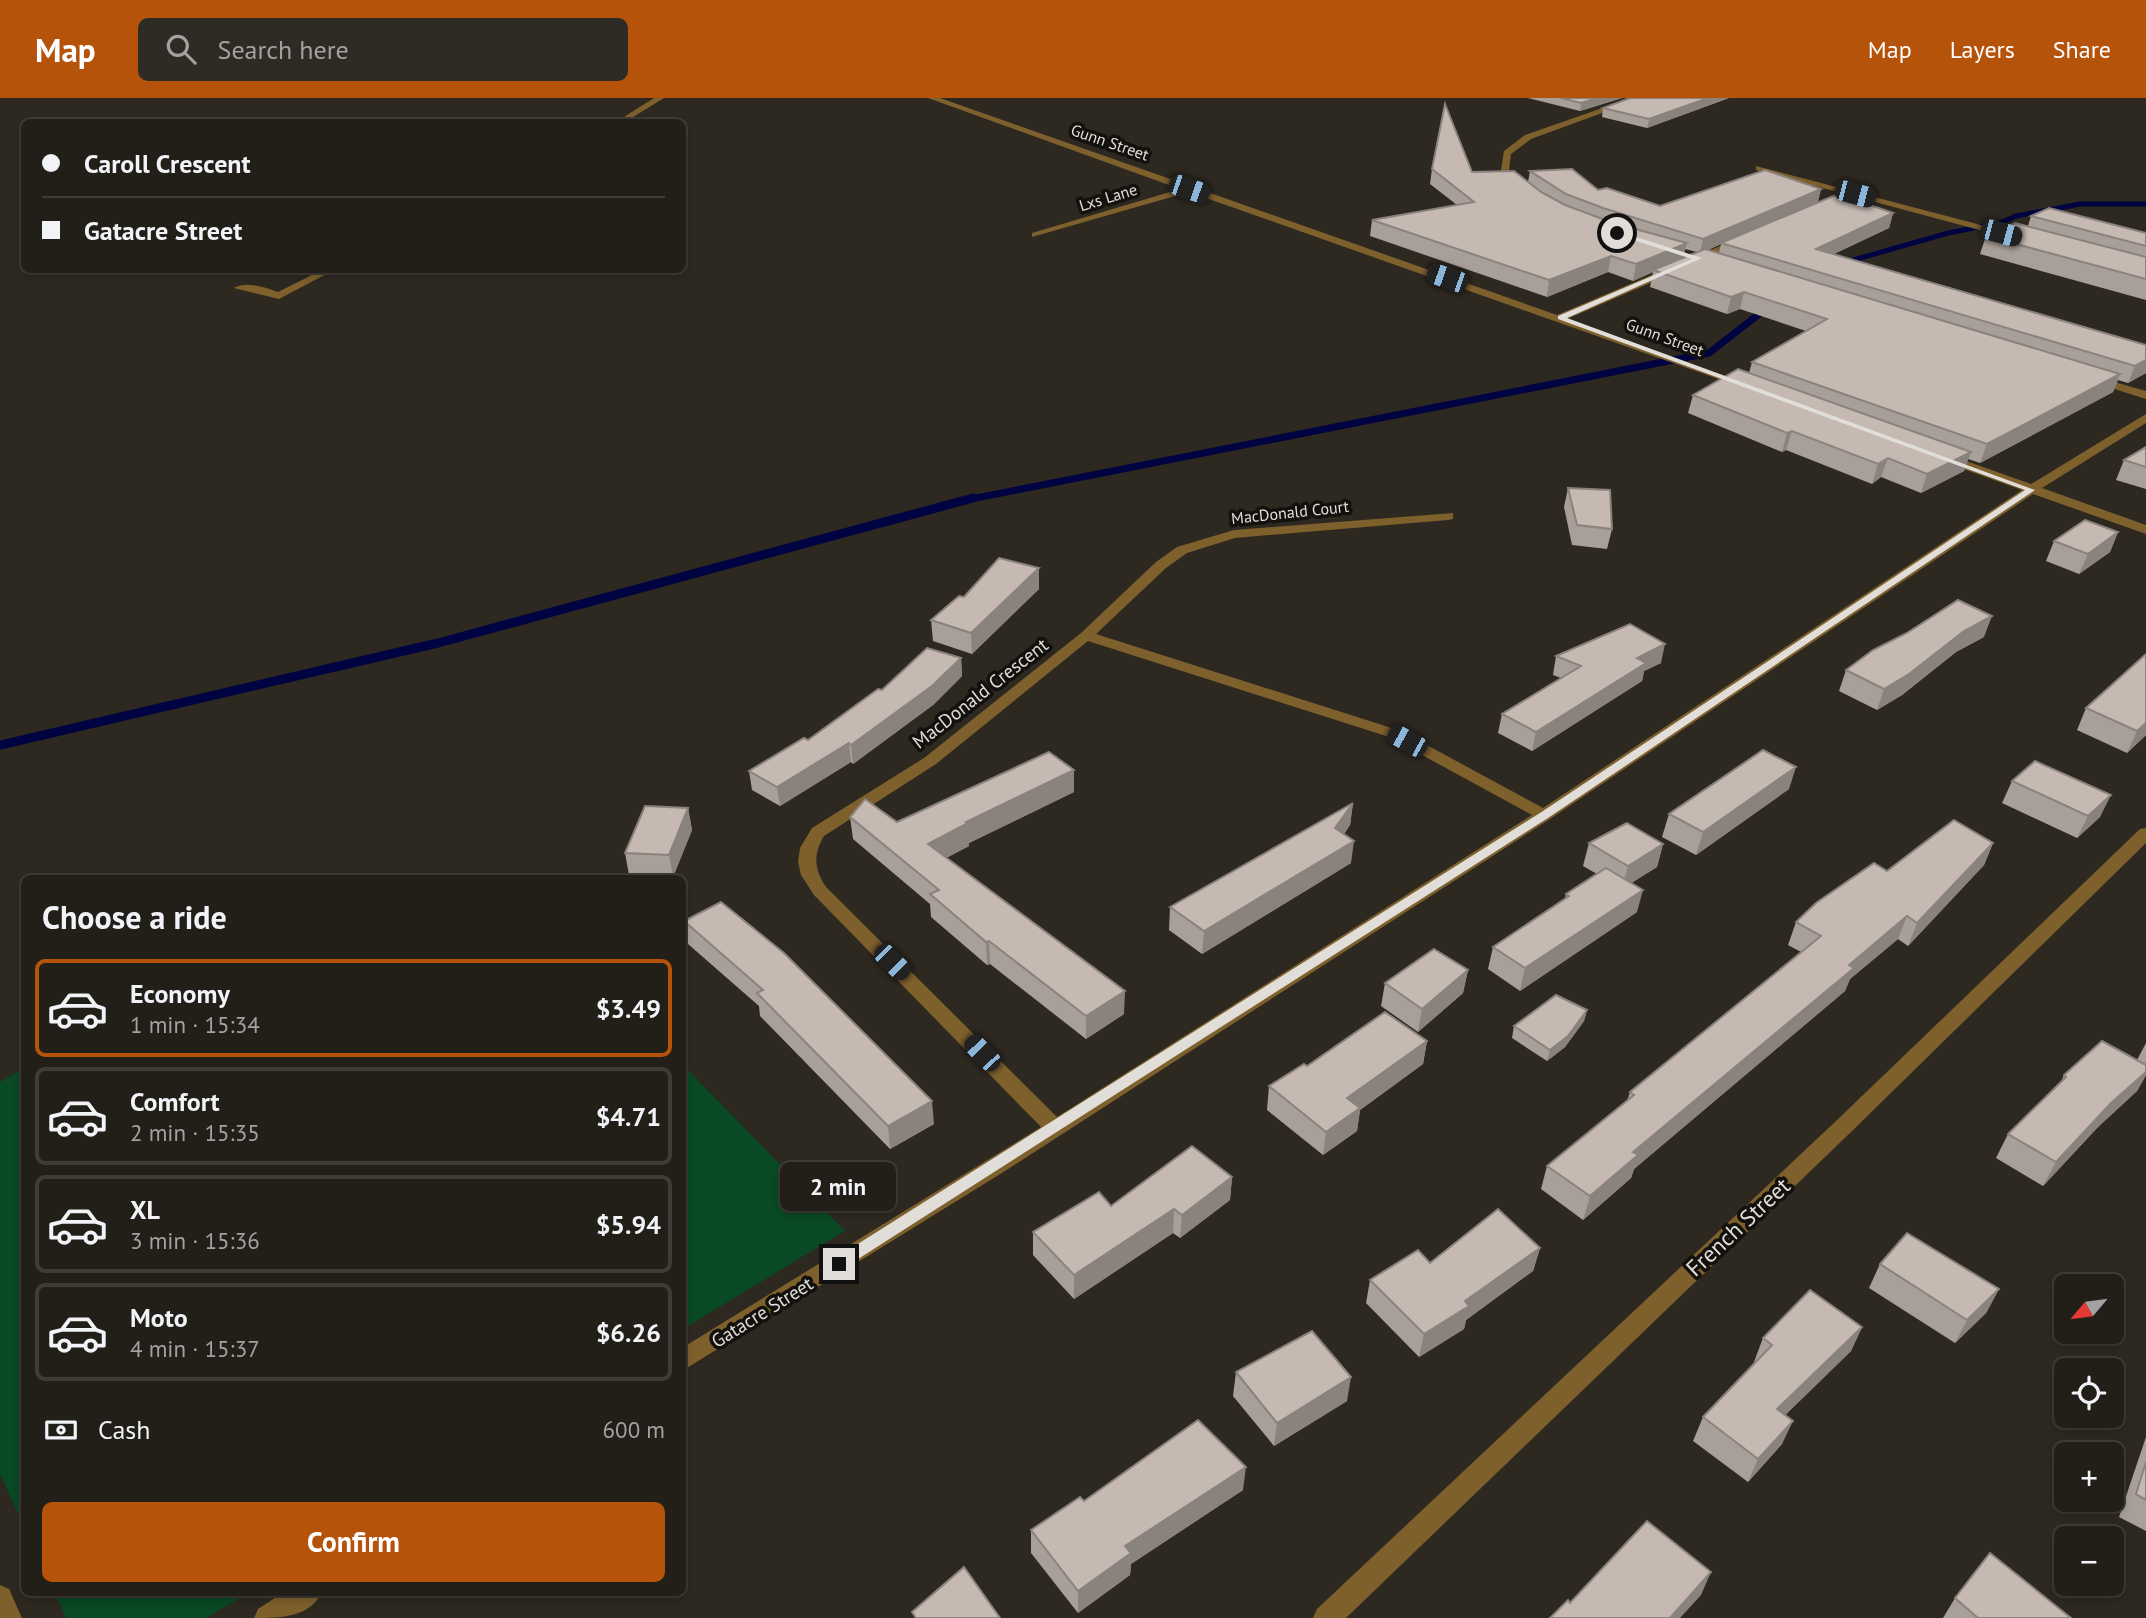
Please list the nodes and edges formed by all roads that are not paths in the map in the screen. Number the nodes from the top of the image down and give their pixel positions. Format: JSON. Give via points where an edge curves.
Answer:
{"nodes":[{"id":1,"x":660,"y":98,"type":"edge"},
{"id":2,"x":932,"y":98,"type":"edge"},
{"id":3,"x":1639,"y":98,"type":"edge"},
{"id":4,"x":625,"y":119,"type":"edge"},
{"id":5,"x":1759,"y":168,"type":"dead end"},
{"id":6,"x":1189,"y":189,"type":"junction"},
{"id":7,"x":1855,"y":194,"type":"junction"},
{"id":8,"x":1530,"y":195,"type":"edge"},
{"id":9,"x":1843,"y":199,"type":"edge"},
{"id":10,"x":1759,"y":233,"type":"edge"},
{"id":11,"x":1035,"y":235,"type":"dead end"},
{"id":12,"x":2029,"y":241,"type":"edge"},
{"id":13,"x":1686,"y":254,"type":"edge"},
{"id":14,"x":1698,"y":258,"type":"junction"},
{"id":15,"x":1711,"y":262,"type":"edge"},
{"id":16,"x":323,"y":273,"type":"edge"},
{"id":17,"x":239,"y":288,"type":"dead end"},
{"id":18,"x":1560,"y":318,"type":"junction"},
{"id":19,"x":2083,"y":375,"type":"edge"},
{"id":20,"x":1756,"y":389,"type":"edge"},
{"id":21,"x":2146,"y":395,"type":"edge"},
{"id":22,"x":2146,"y":418,"type":"edge"},
{"id":23,"x":1938,"y":456,"type":"edge"},
{"id":24,"x":2031,"y":490,"type":"junction"},
{"id":25,"x":1448,"y":516,"type":"dead end"},
{"id":26,"x":2146,"y":530,"type":"edge"},
{"id":27,"x":1086,"y":636,"type":"junction"},
{"id":28,"x":1544,"y":816,"type":"junction"},
{"id":29,"x":2146,"y":833,"type":"edge"},
{"id":30,"x":1054,"y":1127,"type":"junction"},
{"id":31,"x":686,"y":1358,"type":"edge"},
{"id":32,"x":303,"y":1596,"type":"edge"},
{"id":33,"x":0,"y":1598,"type":"edge"},
{"id":34,"x":8,"y":1618,"type":"edge"},
{"id":35,"x":268,"y":1618,"type":"edge"},
{"id":36,"x":1327,"y":1618,"type":"edge"}],
"edges":[{"from":1,"to":4,"type":"street"},
{"from":2,"to":6,"type":"street","name":"Gunn Street"},
{"from":3,"to":8,"type":"street","via":[[1513,146],[1505,157],[1505,170]]},
{"from":5,"to":7,"type":"street"},
{"from":6,"to":11,"type":"street","name":"Lxs Lane"},
{"from":6,"to":18,"type":"street","name":"Gunn Street"},
{"from":7,"to":9,"type":"street"},
{"from":7,"to":12,"type":"street"},
{"from":10,"to":14,"type":"street"},
{"from":13,"to":14,"type":"street"},
{"from":14,"to":15,"type":"street"},
{"from":14,"to":18,"type":"street"},
{"from":16,"to":17,"type":"street","via":[[279,296]]},
{"from":18,"to":20,"type":"street","name":"Gunn Street"},
{"from":19,"to":21,"type":"street"},
{"from":22,"to":24,"type":"street","name":"Gatacre Street"},
{"from":23,"to":24,"type":"street"},
{"from":24,"to":26,"type":"street"},
{"from":24,"to":28,"type":"street","name":"Gatacre Street"},
{"from":25,"to":27,"type":"street","name":"MacDonald Court","via":[[1234,534],[1205,541],[1161,565]]},
{"from":27,"to":28,"type":"street","via":[[1395,734]]},
{"from":27,"to":30,"type":"street","name":"MacDonald Crescent","via":[[930,761],[818,832],[808,846],[806,862],[820,891]]},
{"from":28,"to":30,"type":"street","name":"Gatacre Street"},
{"from":29,"to":36,"type":"street","name":"French Street"},
{"from":30,"to":31,"type":"street","name":"Gatacre Street"},
{"from":32,"to":35,"type":"street"},
{"from":33,"to":34,"type":"street"}]}
